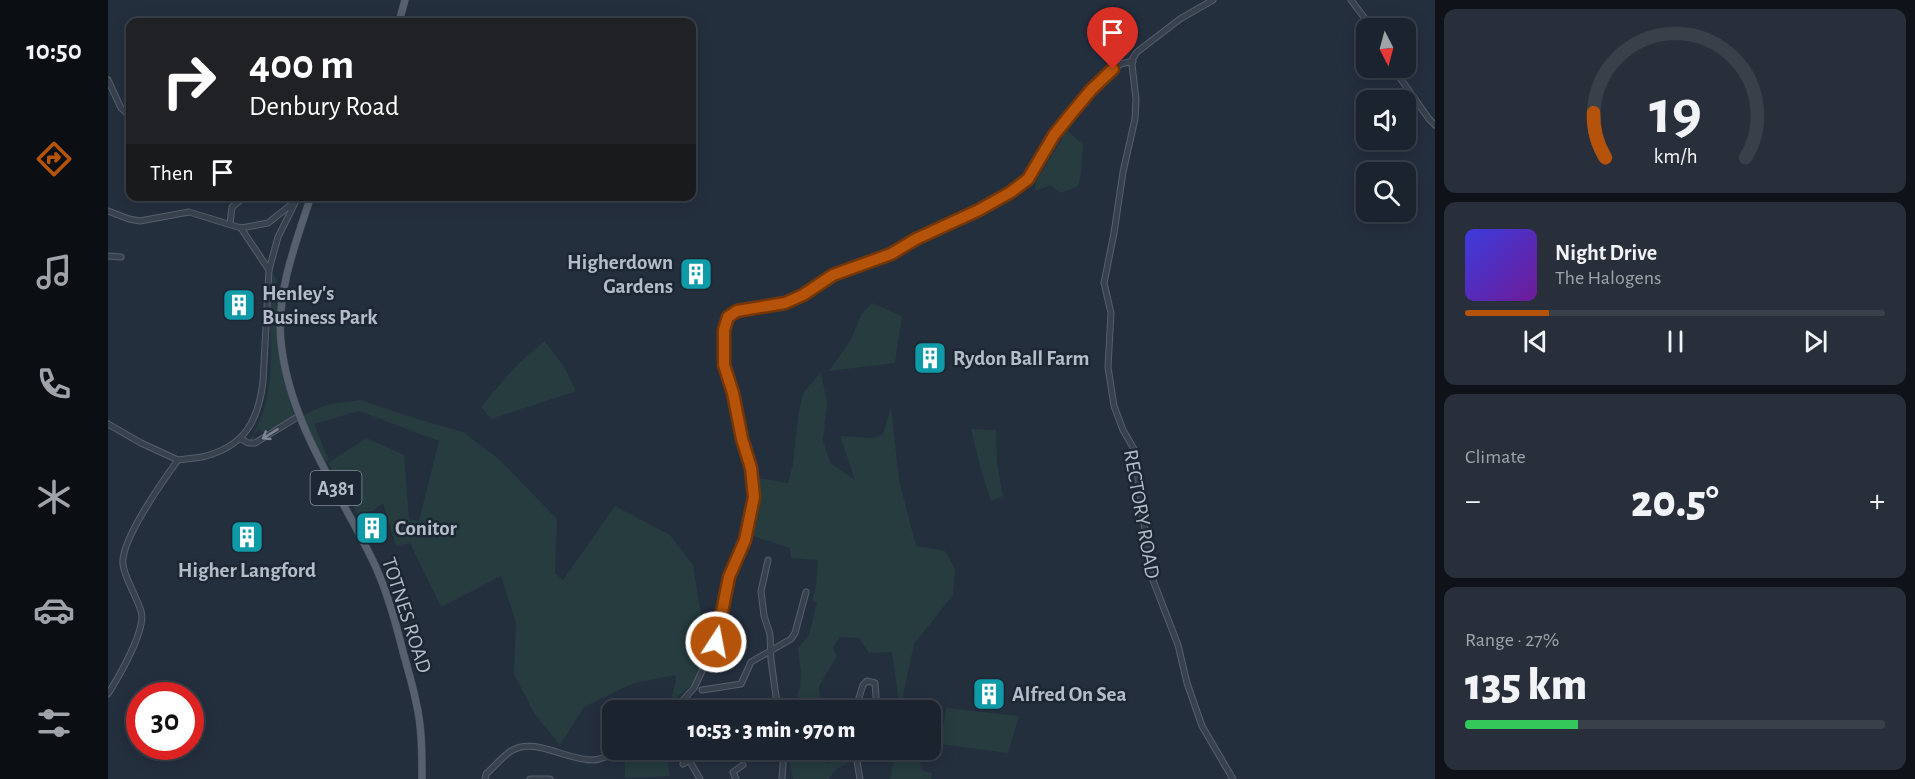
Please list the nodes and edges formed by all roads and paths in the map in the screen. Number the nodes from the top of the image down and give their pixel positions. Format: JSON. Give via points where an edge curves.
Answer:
{"nodes":[{"id":1,"x":405,"y":0,"type":"edge"},
{"id":2,"x":1213,"y":0,"type":"edge"},
{"id":3,"x":1351,"y":0,"type":"edge"},
{"id":4,"x":400,"y":18,"type":"edge"},
{"id":5,"x":1364,"y":18,"type":"edge"},
{"id":6,"x":1133,"y":61,"type":"junction"},
{"id":7,"x":1401,"y":78,"type":"edge"},
{"id":8,"x":108,"y":81,"type":"edge"},
{"id":9,"x":126,"y":112,"type":"edge"},
{"id":10,"x":1435,"y":125,"type":"edge"},
{"id":11,"x":240,"y":201,"type":"edge"},
{"id":12,"x":298,"y":201,"type":"edge"},
{"id":13,"x":309,"y":201,"type":"edge"},
{"id":14,"x":295,"y":203,"type":"junction"},
{"id":15,"x":108,"y":211,"type":"edge"},
{"id":16,"x":230,"y":224,"type":"junction"},
{"id":17,"x":241,"y":228,"type":"junction"},
{"id":18,"x":109,"y":256,"type":"edge"},
{"id":19,"x":121,"y":257,"type":"dead end"},
{"id":20,"x":108,"y":265,"type":"edge"},
{"id":21,"x":269,"y":270,"type":"junction"},
{"id":22,"x":299,"y":416,"type":"junction"},
{"id":23,"x":108,"y":424,"type":"edge"},
{"id":24,"x":241,"y":439,"type":"junction"},
{"id":25,"x":178,"y":460,"type":"junction"},
{"id":26,"x":768,"y":560,"type":"dead end"},
{"id":27,"x":806,"y":592,"type":"dead end"},
{"id":28,"x":772,"y":651,"type":"junction"},
{"id":29,"x":702,"y":690,"type":"dead end"},
{"id":30,"x":108,"y":694,"type":"edge"},
{"id":31,"x":683,"y":700,"type":"edge"},
{"id":32,"x":776,"y":700,"type":"edge"},
{"id":33,"x":858,"y":700,"type":"edge"},
{"id":34,"x":877,"y":700,"type":"edge"},
{"id":35,"x":602,"y":758,"type":"edge"},
{"id":36,"x":688,"y":760,"type":"edge"},
{"id":37,"x":690,"y":760,"type":"edge"},
{"id":38,"x":783,"y":760,"type":"edge"},
{"id":39,"x":857,"y":760,"type":"edge"},
{"id":40,"x":682,"y":764,"type":"dead end"},
{"id":41,"x":743,"y":765,"type":"dead end"},
{"id":42,"x":422,"y":779,"type":"edge"},
{"id":43,"x":485,"y":779,"type":"edge"},
{"id":44,"x":530,"y":779,"type":"edge"},
{"id":45,"x":550,"y":779,"type":"edge"},
{"id":46,"x":700,"y":779,"type":"edge"},
{"id":47,"x":736,"y":779,"type":"edge"},
{"id":48,"x":782,"y":779,"type":"edge"},
{"id":49,"x":860,"y":779,"type":"edge"},
{"id":50,"x":1233,"y":779,"type":"edge"}],
"edges":[{"from":1,"to":4,"type":"main road"},
{"from":2,"to":6,"type":"street","via":[[1180,19],[1137,52]]},
{"from":3,"to":5,"type":"street"},
{"from":6,"to":31,"type":"street","via":[[1113,69],[1091,90],[1054,135],[1028,179],[1011,192],[891,254],[833,275],[785,303],[737,311],[728,317],[724,365],[751,468],[754,497],[745,540],[729,577],[716,642],[694,688]]},
{"from":6,"to":50,"type":"street","name":"RECTORY ROAD","via":[[1135,119],[1104,283],[1111,314],[1108,368],[1114,406],[1134,449],[1151,575],[1178,645],[1199,718]]},
{"from":7,"to":10,"type":"street"},
{"from":8,"to":9,"type":"street"},
{"from":11,"to":16,"type":"street","via":[[232,207]]},
{"from":12,"to":14,"type":"street"},
{"from":13,"to":22,"type":"main road","name":"TOTNES ROAD","number":"A381","via":[[288,269],[281,316],[284,368]]},
{"from":14,"to":17,"type":"street","via":[[268,223]]},
{"from":14,"to":21,"type":"street","via":[[278,237]]},
{"from":15,"to":16,"type":"street","via":[[140,221],[189,212]]},
{"from":16,"to":17,"type":"street"},
{"from":17,"to":21,"type":"street"},
{"from":18,"to":19,"type":"street"},
{"from":18,"to":20,"type":"street"},
{"from":21,"to":24,"type":"street","via":[[261,397],[254,420]]},
{"from":22,"to":24,"type":"street","one_way":true,"via":[[255,443]]},
{"from":22,"to":42,"type":"main road","name":"TOTNES ROAD","number":"A381","via":[[374,562],[392,609],[417,704]]},
{"from":23,"to":25,"type":"street"},
{"from":24,"to":25,"type":"street","via":[[201,457]]},
{"from":25,"to":30,"type":"street","via":[[126,543],[123,564],[143,614],[126,666]]},
{"from":26,"to":28,"type":"street","via":[[761,591]]},
{"from":27,"to":28,"type":"street","via":[[795,633]]},
{"from":28,"to":29,"type":"street","via":[[751,662],[741,684]]},
{"from":28,"to":32,"type":"street"},
{"from":33,"to":34,"type":"street","via":[[867,681],[875,682]]},
{"from":35,"to":43,"type":"street","via":[[583,759],[528,746],[512,751]]},
{"from":36,"to":40,"type":"street"},
{"from":37,"to":46,"type":"street"},
{"from":38,"to":48,"type":"street"},
{"from":39,"to":49,"type":"street"},
{"from":41,"to":47,"type":"street","via":[[733,772]]},
{"from":44,"to":45,"type":"street"}]}
